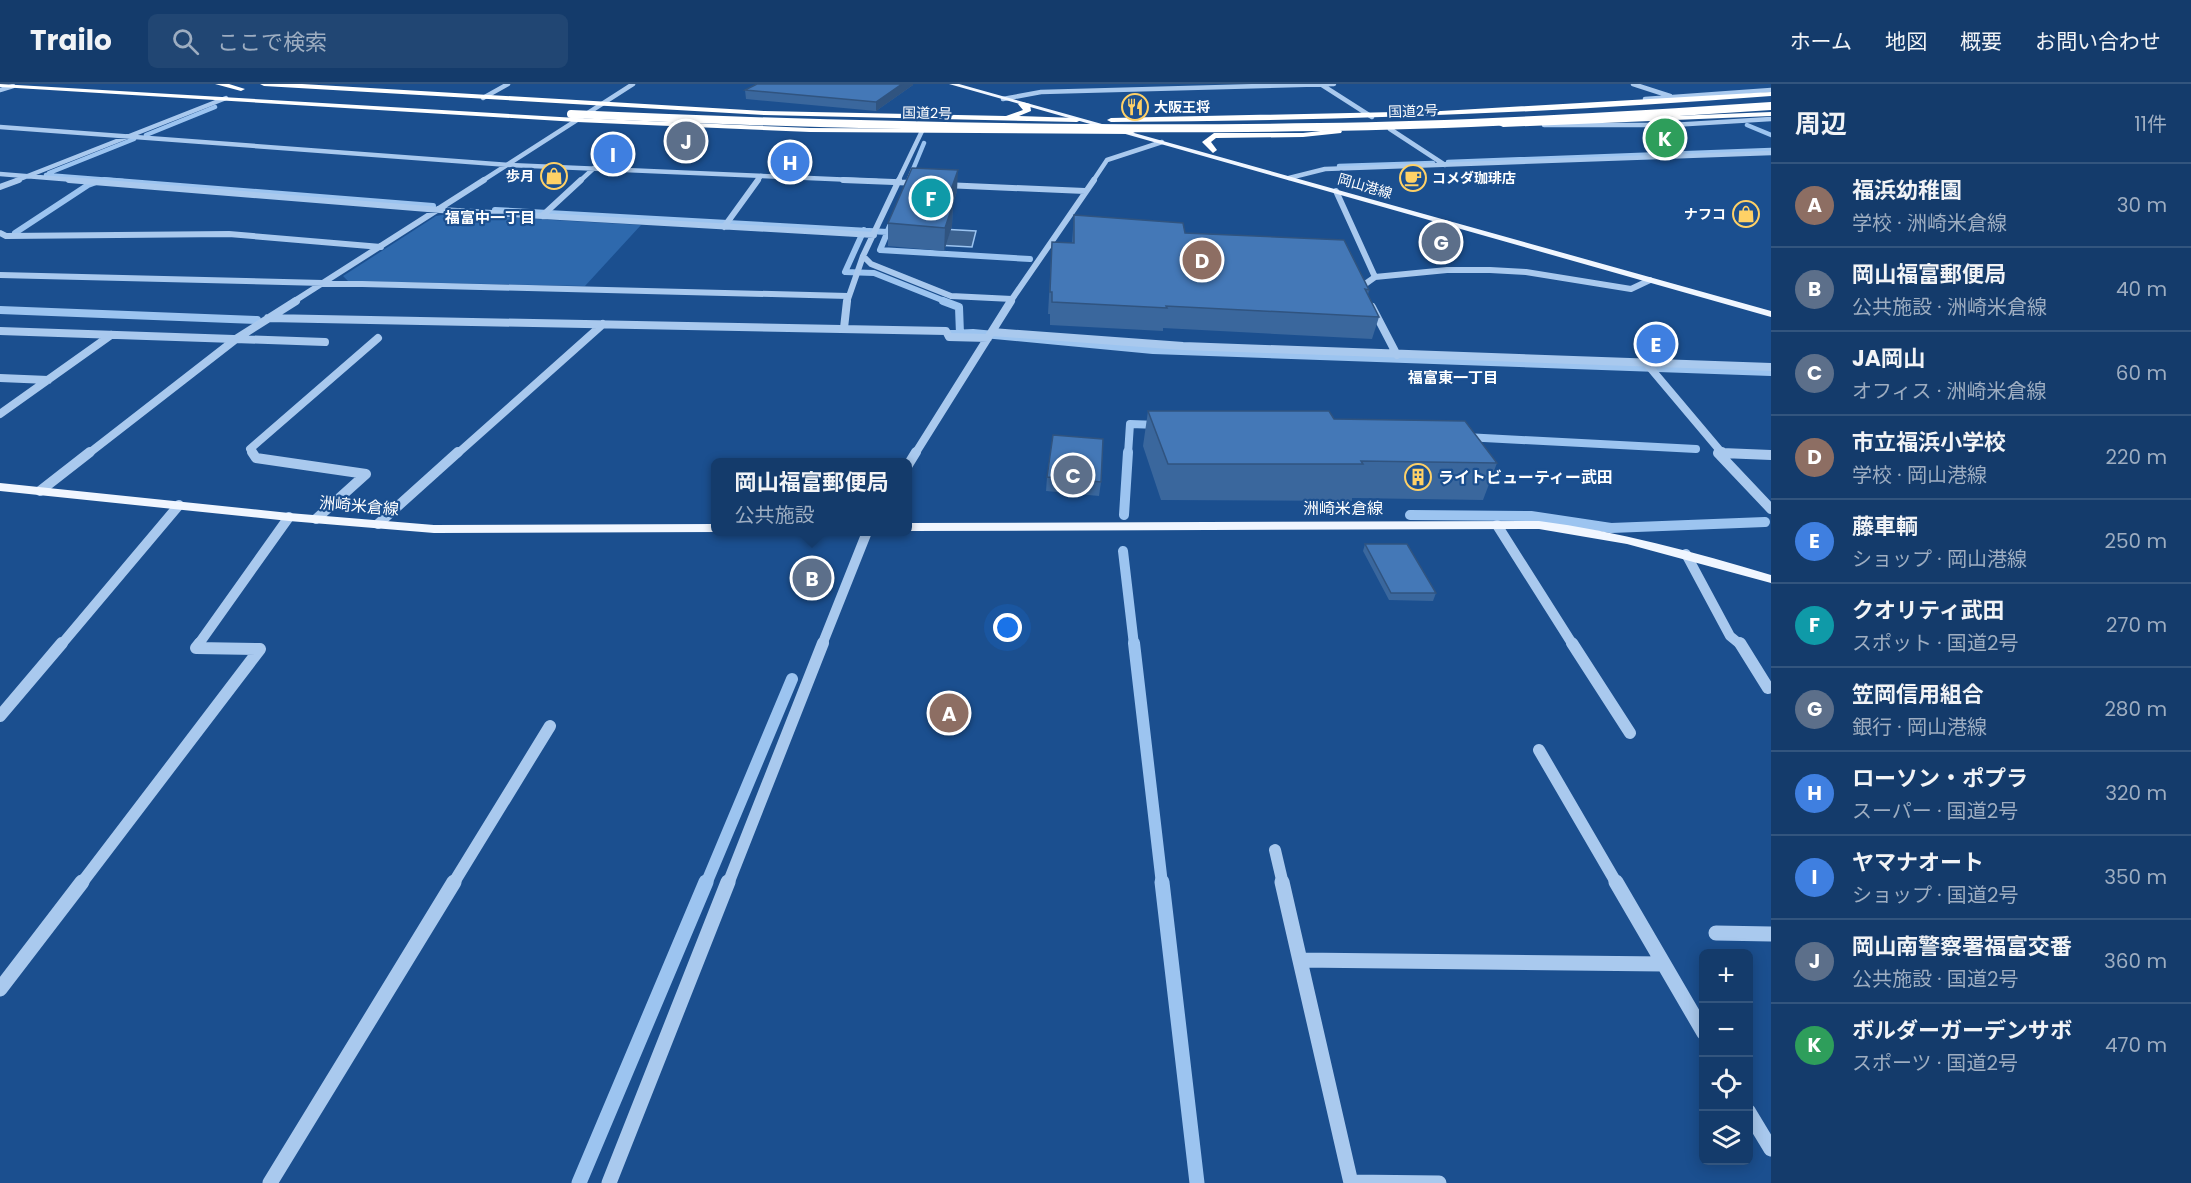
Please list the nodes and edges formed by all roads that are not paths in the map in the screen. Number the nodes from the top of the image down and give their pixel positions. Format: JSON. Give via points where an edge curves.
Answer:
{"nodes":[{"id":1,"x":54,"y":84,"type":"edge"},
{"id":2,"x":83,"y":84,"type":"edge"},
{"id":3,"x":219,"y":84,"type":"edge"},
{"id":4,"x":264,"y":84,"type":"edge"},
{"id":5,"x":508,"y":84,"type":"edge"},
{"id":6,"x":633,"y":84,"type":"edge"},
{"id":7,"x":952,"y":84,"type":"edge"},
{"id":8,"x":978,"y":84,"type":"edge"},
{"id":9,"x":1334,"y":84,"type":"edge"},
{"id":10,"x":1633,"y":84,"type":"edge"},
{"id":11,"x":0,"y":85,"type":"edge"},
{"id":12,"x":1321,"y":85,"type":"edge"},
{"id":13,"x":13,"y":86,"type":"junction"},
{"id":14,"x":1217,"y":86,"type":"edge"},
{"id":15,"x":209,"y":87,"type":"dead end"},
{"id":16,"x":241,"y":89,"type":"junction"},
{"id":17,"x":0,"y":90,"type":"edge"},
{"id":18,"x":1771,"y":92,"type":"edge"},
{"id":19,"x":1018,"y":95,"type":"junction"},
{"id":20,"x":189,"y":96,"type":"junction"},
{"id":21,"x":1676,"y":97,"type":"junction"},
{"id":22,"x":483,"y":98,"type":"junction"},
{"id":23,"x":226,"y":99,"type":"junction"},
{"id":24,"x":1003,"y":99,"type":"junction"},
{"id":25,"x":1771,"y":100,"type":"edge"},
{"id":26,"x":1022,"y":104,"type":"junction"},
{"id":27,"x":601,"y":105,"type":"junction"},
{"id":28,"x":1771,"y":106,"type":"edge"},
{"id":29,"x":1540,"y":111,"type":"junction"},
{"id":30,"x":575,"y":114,"type":"junction"},
{"id":31,"x":1771,"y":114,"type":"edge"},
{"id":32,"x":900,"y":117,"type":"junction"},
{"id":33,"x":1372,"y":117,"type":"junction"},
{"id":34,"x":1771,"y":119,"type":"edge"},
{"id":35,"x":1080,"y":120,"type":"junction"},
{"id":36,"x":1103,"y":122,"type":"junction"},
{"id":37,"x":1526,"y":124,"type":"junction"},
{"id":38,"x":0,"y":127,"type":"edge"},
{"id":39,"x":1441,"y":127,"type":"junction"},
{"id":40,"x":1127,"y":129,"type":"junction"},
{"id":41,"x":1390,"y":129,"type":"junction"},
{"id":42,"x":922,"y":131,"type":"junction"},
{"id":43,"x":1338,"y":131,"type":"junction"},
{"id":44,"x":1150,"y":132,"type":"junction"},
{"id":45,"x":131,"y":136,"type":"junction"},
{"id":46,"x":1162,"y":142,"type":"junction"},
{"id":47,"x":1213,"y":150,"type":"junction"},
{"id":48,"x":1771,"y":153,"type":"edge"},
{"id":49,"x":509,"y":165,"type":"junction"},
{"id":50,"x":1446,"y":165,"type":"junction"},
{"id":51,"x":594,"y":168,"type":"junction"},
{"id":52,"x":0,"y":174,"type":"edge"},
{"id":53,"x":1301,"y":175,"type":"junction"},
{"id":54,"x":26,"y":176,"type":"junction"},
{"id":55,"x":760,"y":176,"type":"junction"},
{"id":56,"x":1289,"y":178,"type":"junction"},
{"id":57,"x":905,"y":183,"type":"junction"},
{"id":58,"x":922,"y":183,"type":"edge"},
{"id":59,"x":934,"y":184,"type":"edge"},
{"id":60,"x":0,"y":187,"type":"edge"},
{"id":61,"x":1084,"y":191,"type":"junction"},
{"id":62,"x":1336,"y":191,"type":"junction"},
{"id":63,"x":440,"y":210,"type":"junction"},
{"id":64,"x":544,"y":214,"type":"junction"},
{"id":65,"x":726,"y":224,"type":"junction"},
{"id":66,"x":870,"y":233,"type":"junction"},
{"id":67,"x":3,"y":234,"type":"edge"},
{"id":68,"x":0,"y":242,"type":"edge"},
{"id":69,"x":381,"y":246,"type":"junction"},
{"id":70,"x":863,"y":256,"type":"junction"},
{"id":71,"x":0,"y":275,"type":"edge"},
{"id":72,"x":1375,"y":277,"type":"junction"},
{"id":73,"x":1650,"y":280,"type":"junction"},
{"id":74,"x":325,"y":284,"type":"junction"},
{"id":75,"x":848,"y":296,"type":"junction"},
{"id":76,"x":1012,"y":299,"type":"junction"},
{"id":77,"x":1771,"y":304,"type":"edge"},
{"id":78,"x":1771,"y":314,"type":"edge"},
{"id":79,"x":268,"y":318,"type":"junction"},
{"id":80,"x":601,"y":326,"type":"junction"},
{"id":81,"x":844,"y":328,"type":"junction"},
{"id":82,"x":0,"y":331,"type":"edge"},
{"id":83,"x":111,"y":335,"type":"junction"},
{"id":84,"x":990,"y":335,"type":"junction"},
{"id":85,"x":378,"y":338,"type":"dead end"},
{"id":86,"x":236,"y":339,"type":"junction"},
{"id":87,"x":325,"y":342,"type":"dead end"},
{"id":88,"x":1397,"y":355,"type":"junction"},
{"id":89,"x":1650,"y":366,"type":"junction"},
{"id":90,"x":1771,"y":367,"type":"edge"},
{"id":91,"x":0,"y":378,"type":"edge"},
{"id":92,"x":48,"y":380,"type":"junction"},
{"id":93,"x":0,"y":414,"type":"edge"},
{"id":94,"x":1722,"y":453,"type":"junction"},
{"id":95,"x":1771,"y":455,"type":"edge"},
{"id":96,"x":912,"y":459,"type":"edge"},
{"id":97,"x":0,"y":487,"type":"edge"},
{"id":98,"x":40,"y":491,"type":"junction"},
{"id":99,"x":179,"y":505,"type":"junction"},
{"id":100,"x":1771,"y":509,"type":"edge"},
{"id":101,"x":289,"y":517,"type":"junction"},
{"id":102,"x":316,"y":519,"type":"junction"},
{"id":103,"x":378,"y":524,"type":"junction"},
{"id":104,"x":1497,"y":525,"type":"junction"},
{"id":105,"x":912,"y":527,"type":"edge"},
{"id":106,"x":711,"y":528,"type":"edge"},
{"id":107,"x":865,"y":536,"type":"edge"},
{"id":108,"x":1686,"y":554,"type":"junction"},
{"id":109,"x":1771,"y":579,"type":"edge"},
{"id":110,"x":1768,"y":688,"type":"dead end"},
{"id":111,"x":0,"y":716,"type":"edge"},
{"id":112,"x":550,"y":726,"type":"dead end"},
{"id":113,"x":1630,"y":733,"type":"dead end"},
{"id":114,"x":1539,"y":750,"type":"dead end"},
{"id":115,"x":1275,"y":850,"type":"dead end"},
{"id":116,"x":1716,"y":933,"type":"dead end"},
{"id":117,"x":1771,"y":934,"type":"edge"},
{"id":118,"x":1300,"y":960,"type":"junction"},
{"id":119,"x":1663,"y":964,"type":"junction"},
{"id":120,"x":0,"y":989,"type":"edge"},
{"id":121,"x":1699,"y":1025,"type":"edge"},
{"id":122,"x":1753,"y":1118,"type":"edge"},
{"id":123,"x":1771,"y":1149,"type":"edge"},
{"id":124,"x":1351,"y":1182,"type":"edge"},
{"id":125,"x":270,"y":1183,"type":"edge"},
{"id":126,"x":609,"y":1183,"type":"edge"},
{"id":127,"x":1439,"y":1183,"type":"edge"}],
"edges":[{"from":1,"to":20,"type":"highway"},
{"from":2,"to":30,"type":"highway","name":"国道2号"},
{"from":3,"to":16,"type":"highway"},
{"from":4,"to":22,"type":"highway"},
{"from":5,"to":22,"type":"street"},
{"from":6,"to":27,"type":"street"},
{"from":7,"to":24,"type":"main road","name":"岡山港線"},
{"from":8,"to":19,"type":"main road","name":"岡山港線"},
{"from":9,"to":12,"type":"street"},
{"from":10,"to":21,"type":"street"},
{"from":11,"to":13,"type":"highway"},
{"from":12,"to":14,"type":"street"},
{"from":12,"to":33,"type":"street"},
{"from":13,"to":17,"type":"street"},
{"from":13,"to":20,"type":"highway"},
{"from":14,"to":19,"type":"street"},
{"from":15,"to":16,"type":"highway","name":"国道2号"},
{"from":16,"to":30,"type":"highway","name":"国道2号"},
{"from":18,"to":21,"type":"street"},
{"from":18,"to":29,"type":"highway"},
{"from":19,"to":24,"type":"street"},
{"from":19,"to":36,"type":"main road","name":"岡山港線"},
{"from":20,"to":23,"type":"highway"},
{"from":21,"to":29,"type":"street"},
{"from":22,"to":27,"type":"highway"},
{"from":23,"to":30,"type":"highway"},
{"from":23,"to":45,"type":"street"},
{"from":24,"to":26,"type":"main road","name":"岡山港線"},
{"from":25,"to":30,"type":"highway","name":"国道2号","bridge":true,"via":[[1541,114],[1218,123]]},
{"from":26,"to":32,"type":"highway","via":[[1027,111],[1009,117]]},
{"from":26,"to":35,"type":"main road","name":"岡山港線"},
{"from":27,"to":30,"type":"street"},
{"from":27,"to":32,"type":"highway"},
{"from":28,"to":30,"type":"highway","name":"国道2号","bridge":true,"via":[[1556,119],[1189,128],[909,126]]},
{"from":29,"to":33,"type":"highway"},
{"from":30,"to":42,"type":"highway","via":[[800,129]]},
{"from":30,"to":49,"type":"street"},
{"from":31,"to":37,"type":"highway"},
{"from":32,"to":35,"type":"highway"},
{"from":33,"to":36,"type":"highway"},
{"from":34,"to":37,"type":"street","via":[[1672,125]]},
{"from":35,"to":36,"type":"main road","name":"岡山港線"},
{"from":36,"to":40,"type":"main road","name":"岡山港線"},
{"from":37,"to":39,"type":"highway"},
{"from":38,"to":45,"type":"street"},
{"from":39,"to":40,"type":"highway"},
{"from":39,"to":41,"type":"highway"},
{"from":40,"to":42,"type":"highway"},
{"from":40,"to":44,"type":"highway"},
{"from":40,"to":46,"type":"main road","name":"岡山港線"},
{"from":41,"to":43,"type":"highway"},
{"from":41,"to":50,"type":"street"},
{"from":42,"to":57,"type":"street"},
{"from":43,"to":44,"type":"highway"},
{"from":43,"to":47,"type":"highway","via":[[1214,136],[1206,142]]},
{"from":44,"to":47,"type":"main road","name":"岡山港線"},
{"from":45,"to":49,"type":"street"},
{"from":45,"to":54,"type":"street"},
{"from":46,"to":56,"type":"main road","name":"岡山港線"},
{"from":46,"to":61,"type":"street","via":[[1107,160]]},
{"from":47,"to":53,"type":"main road","name":"岡山港線"},
{"from":48,"to":50,"type":"street"},
{"from":49,"to":51,"type":"street"},
{"from":49,"to":63,"type":"street"},
{"from":50,"to":53,"type":"street","via":[[1325,170]]},
{"from":51,"to":55,"type":"street"},
{"from":51,"to":64,"type":"street"},
{"from":52,"to":54,"type":"street"},
{"from":53,"to":56,"type":"street"},
{"from":53,"to":77,"type":"main road","name":"岡山港線"},
{"from":54,"to":60,"type":"street"},
{"from":54,"to":63,"type":"street"},
{"from":55,"to":57,"type":"street"},
{"from":55,"to":65,"type":"street"},
{"from":56,"to":62,"type":"main road","name":"岡山港線"},
{"from":57,"to":58,"type":"street"},
{"from":57,"to":66,"type":"street"},
{"from":59,"to":61,"type":"street"},
{"from":61,"to":76,"type":"street"},
{"from":62,"to":72,"type":"street"},
{"from":62,"to":73,"type":"main road","name":"岡山港線"},
{"from":63,"to":64,"type":"street"},
{"from":63,"to":69,"type":"street"},
{"from":64,"to":65,"type":"street"},
{"from":65,"to":66,"type":"street"},
{"from":66,"to":70,"type":"street"},
{"from":67,"to":68,"type":"street"},
{"from":67,"to":69,"type":"street","via":[[230,234]]},
{"from":69,"to":74,"type":"street"},
{"from":70,"to":75,"type":"street"},
{"from":70,"to":76,"type":"street","via":[[871,264],[951,296]]},
{"from":71,"to":74,"type":"street"},
{"from":72,"to":73,"type":"street","via":[[1490,270],[1631,289]]},
{"from":72,"to":88,"type":"street","via":[[1360,287]]},
{"from":73,"to":78,"type":"main road","name":"岡山港線"},
{"from":74,"to":75,"type":"street"},
{"from":74,"to":79,"type":"street"},
{"from":75,"to":81,"type":"street"},
{"from":76,"to":84,"type":"street"},
{"from":79,"to":80,"type":"street"},
{"from":79,"to":86,"type":"street"},
{"from":80,"to":81,"type":"street"},
{"from":80,"to":103,"type":"street"},
{"from":81,"to":84,"type":"street"},
{"from":82,"to":83,"type":"street"},
{"from":83,"to":86,"type":"street"},
{"from":83,"to":92,"type":"street"},
{"from":84,"to":88,"type":"street"},
{"from":84,"to":96,"type":"street"},
{"from":85,"to":102,"type":"street","via":[[249,449],[256,458],[366,474]]},
{"from":86,"to":87,"type":"street"},
{"from":86,"to":98,"type":"street"},
{"from":88,"to":89,"type":"street"},
{"from":89,"to":90,"type":"street"},
{"from":89,"to":94,"type":"street"},
{"from":91,"to":92,"type":"street"},
{"from":92,"to":93,"type":"street"},
{"from":94,"to":95,"type":"street"},
{"from":94,"to":100,"type":"street","via":[[1718,453]]},
{"from":97,"to":98,"type":"main road","name":"洲崎米倉線"},
{"from":98,"to":99,"type":"main road","name":"洲崎米倉線"},
{"from":99,"to":101,"type":"main road","name":"洲崎米倉線"},
{"from":99,"to":111,"type":"street"},
{"from":101,"to":102,"type":"main road","name":"洲崎米倉線"},
{"from":101,"to":120,"type":"street","via":[[196,648],[261,649]]},
{"from":102,"to":103,"type":"main road","name":"洲崎米倉線"},
{"from":103,"to":106,"type":"main road","name":"洲崎米倉線","via":[[434,529]]},
{"from":104,"to":105,"type":"main road","name":"洲崎米倉線"},
{"from":104,"to":108,"type":"main road","name":"洲崎米倉線","via":[[1562,528]]},
{"from":104,"to":113,"type":"street"},
{"from":107,"to":126,"type":"street"},
{"from":108,"to":109,"type":"main road","name":"洲崎米倉線"},
{"from":108,"to":110,"type":"street","via":[[1730,636],[1739,641]]},
{"from":112,"to":125,"type":"street"},
{"from":114,"to":119,"type":"street"},
{"from":115,"to":118,"type":"street"},
{"from":116,"to":117,"type":"street"},
{"from":118,"to":119,"type":"street"},
{"from":118,"to":124,"type":"street"},
{"from":119,"to":121,"type":"street"},
{"from":122,"to":123,"type":"street"},
{"from":124,"to":127,"type":"street"}]}
